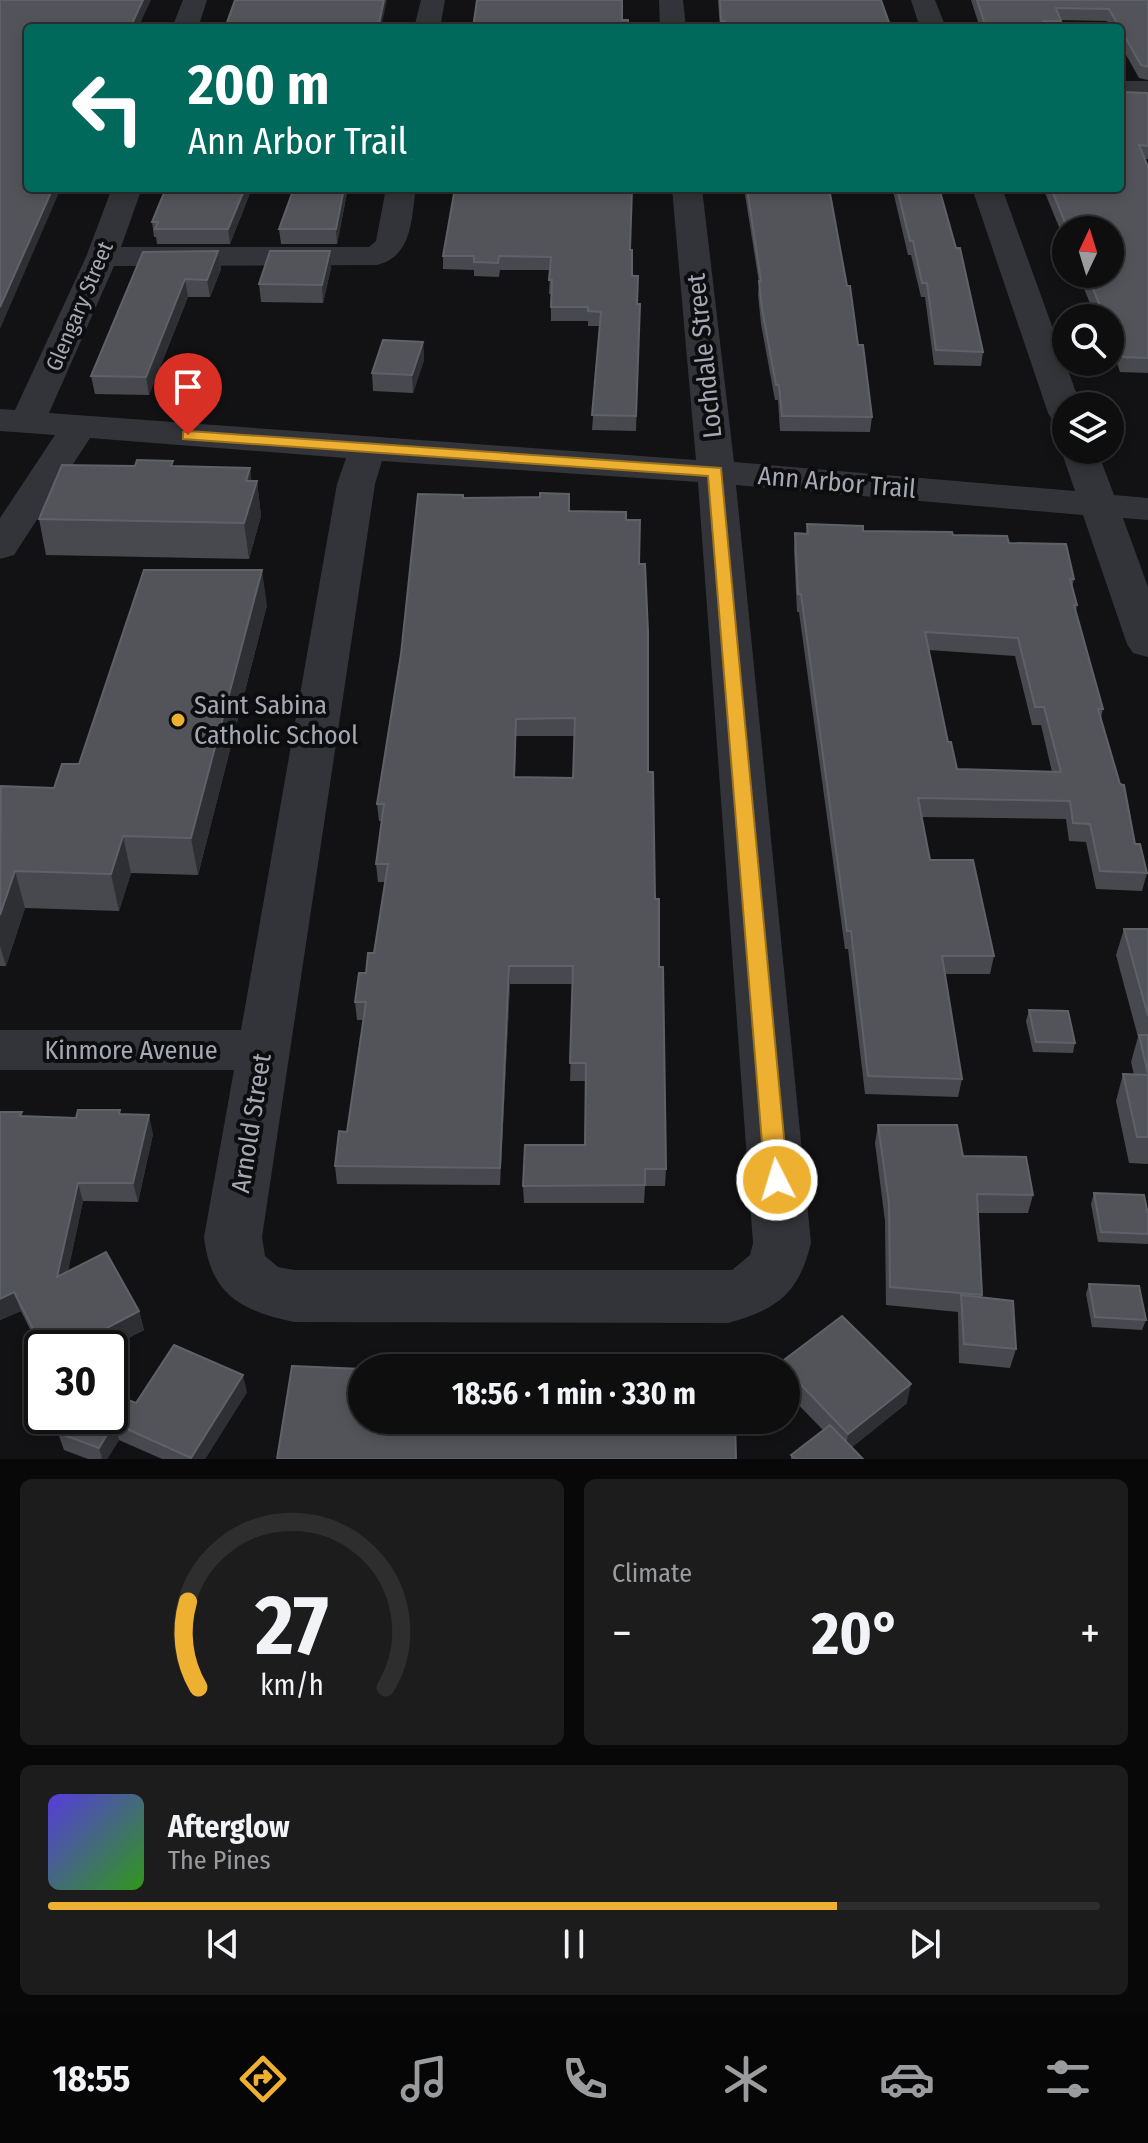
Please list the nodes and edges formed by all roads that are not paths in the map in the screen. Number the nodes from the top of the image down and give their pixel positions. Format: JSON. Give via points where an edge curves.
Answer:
{"nodes":[{"id":1,"x":195,"y":0,"type":"edge"},
{"id":2,"x":433,"y":0,"type":"edge"},
{"id":3,"x":671,"y":0,"type":"edge"},
{"id":4,"x":923,"y":0,"type":"edge"},
{"id":5,"x":186,"y":24,"type":"edge"},
{"id":6,"x":428,"y":24,"type":"edge"},
{"id":7,"x":673,"y":24,"type":"edge"},
{"id":8,"x":932,"y":24,"type":"edge"},
{"id":9,"x":1124,"y":89,"type":"edge"},
{"id":10,"x":1148,"y":89,"type":"edge"},
{"id":11,"x":126,"y":192,"type":"edge"},
{"id":12,"x":400,"y":192,"type":"edge"},
{"id":13,"x":687,"y":192,"type":"edge"},
{"id":14,"x":988,"y":192,"type":"edge"},
{"id":15,"x":102,"y":257,"type":"junction"},
{"id":16,"x":1059,"y":392,"type":"edge"},
{"id":17,"x":14,"y":421,"type":"edge"},
{"id":18,"x":79,"y":427,"type":"junction"},
{"id":19,"x":367,"y":449,"type":"junction"},
{"id":20,"x":1084,"y":464,"type":"edge"},
{"id":21,"x":716,"y":472,"type":"junction"},
{"id":22,"x":1099,"y":505,"type":"junction"},
{"id":23,"x":1148,"y":509,"type":"edge"},
{"id":24,"x":0,"y":547,"type":"edge"},
{"id":25,"x":1148,"y":644,"type":"edge"},
{"id":26,"x":0,"y":1050,"type":"edge"},
{"id":27,"x":262,"y":1050,"type":"junction"},
{"id":28,"x":763,"y":1283,"type":"joint"}],
"edges":[{"from":1,"to":5,"type":"street"},
{"from":2,"to":6,"type":"street"},
{"from":3,"to":7,"type":"street"},
{"from":4,"to":8,"type":"street"},
{"from":9,"to":10,"type":"street"},
{"from":11,"to":15,"type":"street","name":"Glengary Street"},
{"from":12,"to":15,"type":"street","via":[[391,245],[377,256]]},
{"from":13,"to":21,"type":"street","name":"Lochdale Street"},
{"from":14,"to":16,"type":"street"},
{"from":15,"to":17,"type":"street","name":"Glengary Street"},
{"from":17,"to":18,"type":"street","name":"Ann Arbor Trail"},
{"from":18,"to":19,"type":"street","name":"Ann Arbor Trail"},
{"from":18,"to":24,"type":"street"},
{"from":19,"to":21,"type":"street","name":"Ann Arbor Trail"},
{"from":19,"to":27,"type":"street","name":"Arnold Street","via":[[356,484]]},
{"from":20,"to":22,"type":"street"},
{"from":21,"to":22,"type":"street","name":"Ann Arbor Trail"},
{"from":21,"to":28,"type":"street","name":"Lochdale Street","via":[[782,1243],[777,1267]]},
{"from":22,"to":23,"type":"street","name":"Ann Arbor Trail"},
{"from":22,"to":25,"type":"street"},
{"from":26,"to":27,"type":"street","name":"Kinmore Avenue"},
{"from":27,"to":28,"type":"street","name":"Arnold Street","via":[[233,1237],[240,1270],[265,1290],[294,1296],[728,1297]]}]}
